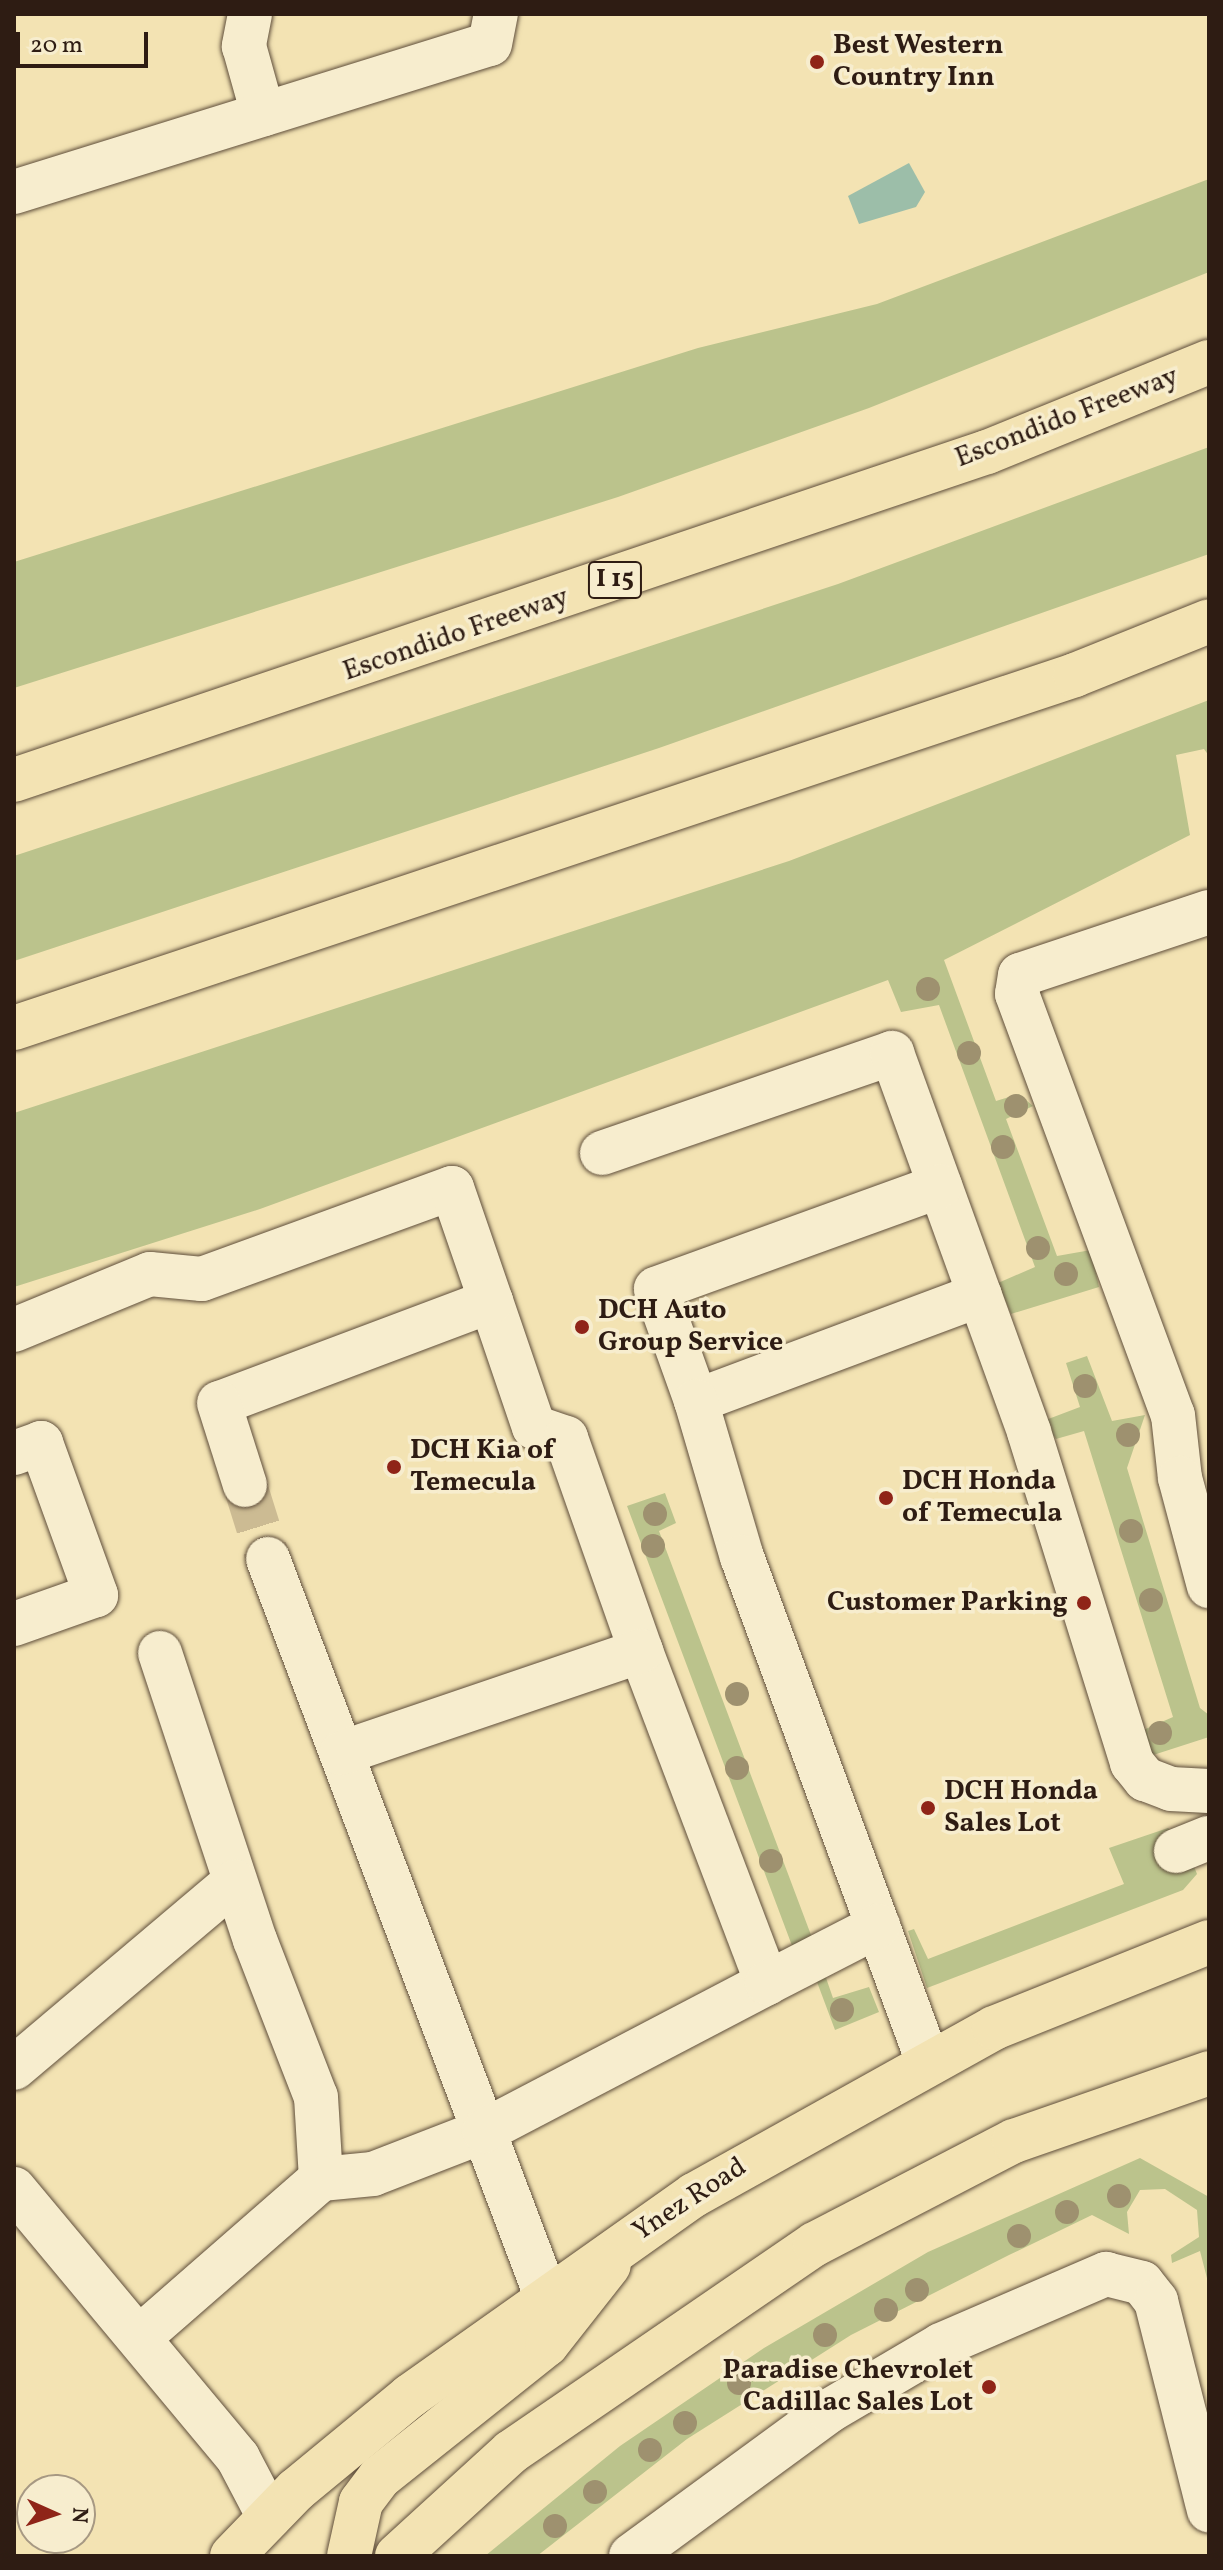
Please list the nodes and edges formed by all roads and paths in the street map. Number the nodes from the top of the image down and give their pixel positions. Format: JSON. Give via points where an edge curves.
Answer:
{"nodes":[{"id":1,"x":250,"y":14,"type":"edge"},
{"id":2,"x":496,"y":14,"type":"edge"},
{"id":3,"x":263,"y":114,"type":"junction"},
{"id":4,"x":14,"y":192,"type":"edge"},
{"id":5,"x":1209,"y":362,"type":"edge"},
{"id":6,"x":1209,"y":621,"type":"edge"},
{"id":7,"x":14,"y":780,"type":"edge"},
{"id":8,"x":1209,"y":912,"type":"edge"},
{"id":9,"x":14,"y":1028,"type":"edge"},
{"id":10,"x":602,"y":1153,"type":"dead end"},
{"id":11,"x":940,"y":1186,"type":"junction"},
{"id":12,"x":980,"y":1295,"type":"junction"},
{"id":13,"x":491,"y":1301,"type":"junction"},
{"id":14,"x":14,"y":1330,"type":"edge"},
{"id":15,"x":696,"y":1401,"type":"junction"},
{"id":16,"x":1192,"y":1434,"type":"edge"},
{"id":17,"x":14,"y":1453,"type":"edge"},
{"id":18,"x":245,"y":1485,"type":"tunnel mouth"},
{"id":19,"x":268,"y":1559,"type":"tunnel mouth"},
{"id":20,"x":1209,"y":1586,"type":"edge"},
{"id":21,"x":14,"y":1624,"type":"edge"},
{"id":22,"x":641,"y":1651,"type":"junction"},
{"id":23,"x":160,"y":1653,"type":"dead end"},
{"id":24,"x":342,"y":1753,"type":"junction"},
{"id":25,"x":1209,"y":1791,"type":"edge"},
{"id":26,"x":235,"y":1881,"type":"junction"},
{"id":27,"x":1209,"y":1942,"type":"edge"},
{"id":28,"x":861,"y":1952,"type":"junction"},
{"id":29,"x":767,"y":1983,"type":"junction"},
{"id":30,"x":928,"y":2062,"type":"junction"},
{"id":31,"x":14,"y":2068,"type":"edge"},
{"id":32,"x":1209,"y":2073,"type":"edge"},
{"id":33,"x":484,"y":2131,"type":"junction"},
{"id":34,"x":321,"y":2179,"type":"junction"},
{"id":35,"x":14,"y":2189,"type":"edge"},
{"id":36,"x":626,"y":2240,"type":"junction"},
{"id":37,"x":546,"y":2296,"type":"junction"},
{"id":38,"x":141,"y":2336,"type":"junction"},
{"id":39,"x":1209,"y":2510,"type":"edge"},
{"id":40,"x":270,"y":2537,"type":"edge"},
{"id":41,"x":232,"y":2556,"type":"edge"},
{"id":42,"x":349,"y":2556,"type":"edge"},
{"id":43,"x":397,"y":2556,"type":"edge"},
{"id":44,"x":631,"y":2556,"type":"edge"}],
"edges":[{"from":1,"to":3,"type":"lane","via":[[244,46]]},
{"from":2,"to":3,"type":"lane","via":[[490,44]]},
{"from":3,"to":4,"type":"lane"},
{"from":5,"to":7,"type":"main road","name":"Escondido Freeway","number":"I 15","via":[[987,452]]},
{"from":6,"to":9,"type":"main road","via":[[1075,675]]},
{"from":8,"to":16,"type":"lane","via":[[1020,975],[1017,994]]},
{"from":10,"to":11,"type":"lane","via":[[892,1053]]},
{"from":11,"to":12,"type":"lane"},
{"from":11,"to":15,"type":"lane","via":[[656,1289]]},
{"from":12,"to":15,"type":"lane"},
{"from":12,"to":25,"type":"lane","via":[[1132,1763],[1145,1779],[1171,1789]]},
{"from":13,"to":14,"type":"lane","via":[[452,1188],[202,1279],[150,1274]]},
{"from":13,"to":18,"type":"lane","via":[[219,1403]]},
{"from":13,"to":22,"type":"lane","via":[[534,1427],[566,1438]]},
{"from":15,"to":28,"type":"lane"},
{"from":16,"to":20,"type":"lane"},
{"from":17,"to":21,"type":"lane","via":[[41,1443],[96,1595]]},
{"from":19,"to":24,"type":"lane"},
{"from":22,"to":24,"type":"lane"},
{"from":22,"to":29,"type":"lane"},
{"from":23,"to":26,"type":"lane"},
{"from":24,"to":33,"type":"lane"},
{"from":26,"to":31,"type":"lane"},
{"from":26,"to":34,"type":"lane","via":[[316,2097]]},
{"from":27,"to":30,"type":"main road","name":"Ynez Road","via":[[1139,1964]]},
{"from":28,"to":29,"type":"lane"},
{"from":28,"to":30,"type":"lane"},
{"from":29,"to":33,"type":"lane"},
{"from":30,"to":36,"type":"main road","name":"Ynez Road"},
{"from":32,"to":43,"type":"main road","via":[[1014,2141],[815,2244],[511,2452]]},
{"from":33,"to":34,"type":"lane","via":[[373,2174]]},
{"from":33,"to":37,"type":"lane"},
{"from":34,"to":38,"type":"lane"},
{"from":35,"to":38,"type":"lane"},
{"from":36,"to":37,"type":"main road","name":"Ynez Road"},
{"from":36,"to":42,"type":"main road","via":[[547,2344],[380,2477],[361,2502]]},
{"from":37,"to":40,"type":"main road","name":"Ynez Road","via":[[410,2396]]},
{"from":38,"to":40,"type":"lane","via":[[238,2458]]},
{"from":39,"to":44,"type":"lane","via":[[1156,2301],[1142,2283],[1106,2274],[941,2345],[829,2411]]},
{"from":40,"to":41,"type":"main road","name":"Ynez Road"}]}
